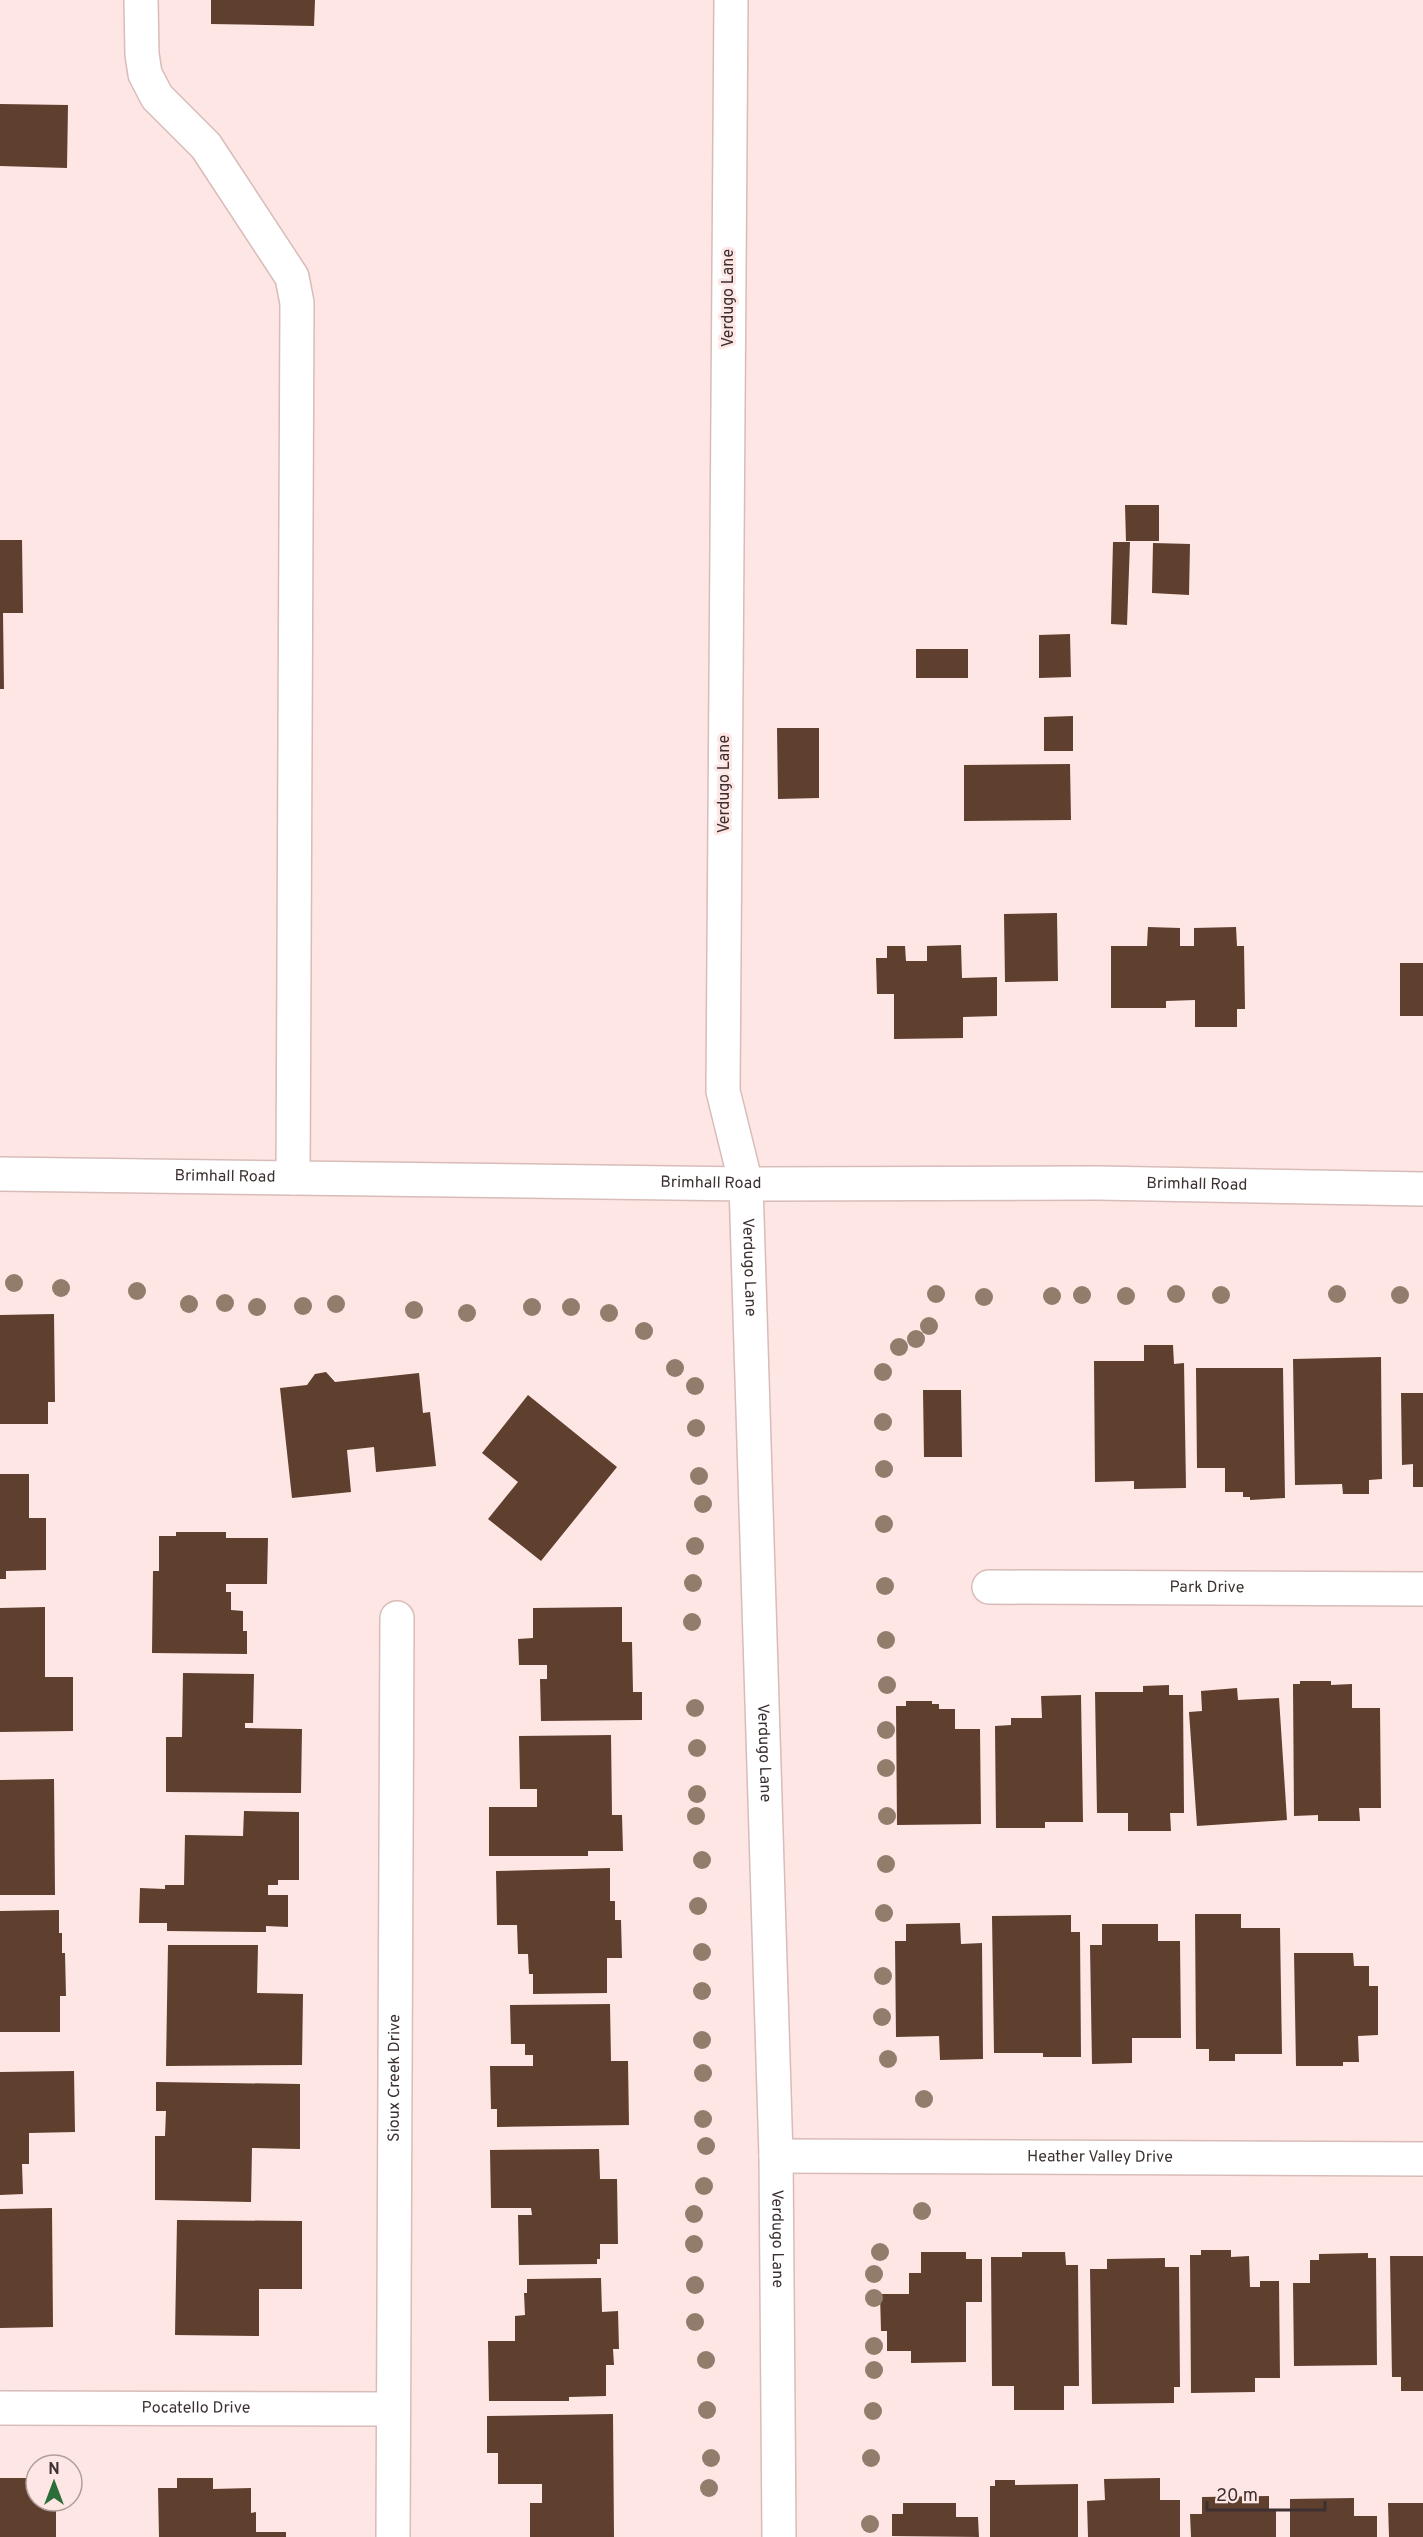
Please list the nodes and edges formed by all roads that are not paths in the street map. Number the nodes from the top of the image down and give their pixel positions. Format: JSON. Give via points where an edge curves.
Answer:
{"nodes":[{"id":1,"x":141,"y":0,"type":"edge"},
{"id":2,"x":731,"y":0,"type":"edge"},
{"id":3,"x":0,"y":1174,"type":"edge"},
{"id":4,"x":293,"y":1178,"type":"junction"},
{"id":5,"x":746,"y":1184,"type":"junction"},
{"id":6,"x":1423,"y":1189,"type":"edge"},
{"id":7,"x":989,"y":1587,"type":"dead end"},
{"id":8,"x":1423,"y":1589,"type":"edge"},
{"id":9,"x":397,"y":1618,"type":"dead end"},
{"id":10,"x":776,"y":2156,"type":"junction"},
{"id":11,"x":1423,"y":2159,"type":"edge"},
{"id":12,"x":0,"y":2408,"type":"edge"},
{"id":13,"x":393,"y":2409,"type":"junction"},
{"id":14,"x":393,"y":2537,"type":"edge"},
{"id":15,"x":779,"y":2537,"type":"edge"}],
"edges":[{"from":1,"to":4,"type":"street","via":[[142,54],[145,74],[153,89],[206,146],[295,286]]},
{"from":2,"to":5,"type":"street","name":"Verdugo Lane","via":[[723,1091]]},
{"from":3,"to":4,"type":"street","name":"Brimhall Road"},
{"from":4,"to":5,"type":"street","name":"Brimhall Road"},
{"from":5,"to":6,"type":"street","name":"Brimhall Road","via":[[1098,1183]]},
{"from":5,"to":10,"type":"street","name":"Verdugo Lane"},
{"from":7,"to":8,"type":"street","name":"Park Drive"},
{"from":9,"to":13,"type":"street","name":"Sioux Creek Drive"},
{"from":10,"to":11,"type":"street","name":"Heather Valley Drive"},
{"from":10,"to":15,"type":"street","name":"Verdugo Lane"},
{"from":12,"to":13,"type":"street","name":"Pocatello Drive"},
{"from":13,"to":14,"type":"street","name":"Sioux Creek Drive"}]}
